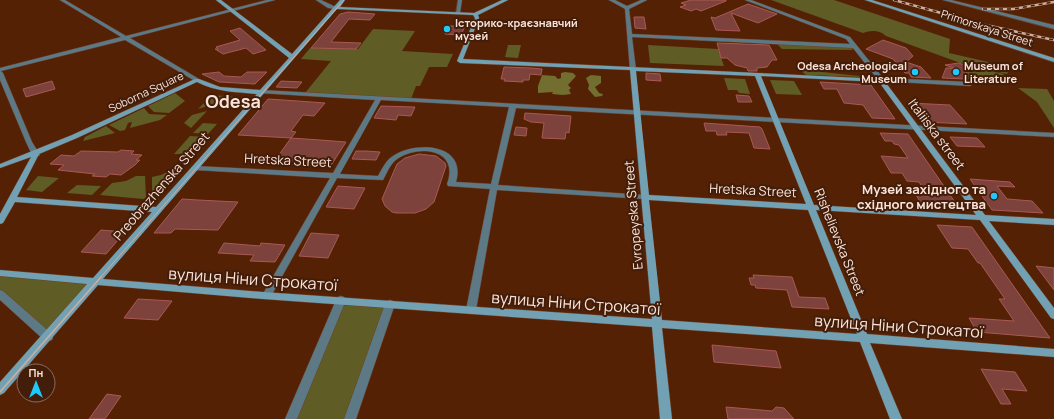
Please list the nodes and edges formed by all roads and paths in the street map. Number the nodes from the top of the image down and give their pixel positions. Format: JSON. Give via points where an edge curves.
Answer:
{"nodes":[{"id":1,"x":62,"y":0,"type":"edge"},
{"id":2,"x":218,"y":0,"type":"edge"},
{"id":3,"x":273,"y":0,"type":"edge"},
{"id":4,"x":318,"y":0,"type":"edge"},
{"id":5,"x":343,"y":0,"type":"edge"},
{"id":6,"x":460,"y":0,"type":"edge"},
{"id":7,"x":506,"y":0,"type":"edge"},
{"id":8,"x":611,"y":0,"type":"edge"},
{"id":9,"x":645,"y":0,"type":"edge"},
{"id":10,"x":747,"y":0,"type":"edge"},
{"id":11,"x":867,"y":0,"type":"edge"},
{"id":12,"x":945,"y":0,"type":"edge"},
{"id":13,"x":337,"y":8,"type":"junction"},
{"id":14,"x":627,"y":8,"type":"junction"},
{"id":15,"x":232,"y":10,"type":"junction"},
{"id":16,"x":458,"y":13,"type":"junction"},
{"id":17,"x":474,"y":14,"type":"junction"},
{"id":18,"x":1054,"y":27,"type":"edge"},
{"id":19,"x":630,"y":35,"type":"junction"},
{"id":20,"x":125,"y":38,"type":"junction"},
{"id":21,"x":856,"y":46,"type":"junction"},
{"id":22,"x":292,"y":57,"type":"junction"},
{"id":23,"x":1054,"y":60,"type":"edge"},
{"id":24,"x":633,"y":70,"type":"junction"},
{"id":25,"x":0,"y":72,"type":"edge"},
{"id":26,"x":758,"y":76,"type":"junction"},
{"id":27,"x":197,"y":80,"type":"junction"},
{"id":28,"x":881,"y":80,"type":"junction"},
{"id":29,"x":970,"y":84,"type":"dead end"},
{"id":30,"x":262,"y":92,"type":"junction"},
{"id":31,"x":379,"y":98,"type":"junction"},
{"id":32,"x":513,"y":106,"type":"junction"},
{"id":33,"x":637,"y":112,"type":"junction"},
{"id":34,"x":775,"y":120,"type":"junction"},
{"id":35,"x":916,"y":127,"type":"junction"},
{"id":36,"x":1054,"y":135,"type":"edge"},
{"id":37,"x":65,"y":142,"type":"junction"},
{"id":38,"x":36,"y":155,"type":"junction"},
{"id":39,"x":3,"y":165,"type":"edge"},
{"id":40,"x":195,"y":168,"type":"junction"},
{"id":41,"x":29,"y":169,"type":"junction"},
{"id":42,"x":334,"y":176,"type":"junction"},
{"id":43,"x":494,"y":187,"type":"junction"},
{"id":44,"x":645,"y":197,"type":"junction"},
{"id":45,"x":13,"y":199,"type":"junction"},
{"id":46,"x":810,"y":206,"type":"junction"},
{"id":47,"x":158,"y":210,"type":"junction"},
{"id":48,"x":982,"y":217,"type":"junction"},
{"id":49,"x":0,"y":221,"type":"edge"},
{"id":50,"x":1054,"y":222,"type":"edge"},
{"id":51,"x":0,"y":273,"type":"edge"},
{"id":52,"x":95,"y":282,"type":"junction"},
{"id":53,"x":0,"y":294,"type":"edge"},
{"id":54,"x":267,"y":295,"type":"junction"},
{"id":55,"x":341,"y":300,"type":"junction"},
{"id":56,"x":390,"y":304,"type":"junction"},
{"id":57,"x":470,"y":310,"type":"junction"},
{"id":58,"x":1054,"y":315,"type":"edge"},
{"id":59,"x":657,"y":325,"type":"junction"},
{"id":60,"x":48,"y":336,"type":"junction"},
{"id":61,"x":863,"y":337,"type":"junction"},
{"id":62,"x":1054,"y":353,"type":"edge"},
{"id":63,"x":0,"y":390,"type":"edge"},
{"id":64,"x":291,"y":419,"type":"edge"},
{"id":65,"x":350,"y":419,"type":"edge"},
{"id":66,"x":666,"y":419,"type":"edge"},
{"id":67,"x":896,"y":419,"type":"edge"}],
"edges":[{"from":1,"to":20,"type":"street"},
{"from":2,"to":15,"type":"street"},
{"from":3,"to":15,"type":"street"},
{"from":4,"to":13,"type":"street"},
{"from":5,"to":13,"type":"street","name":"Preobrazhenska Street"},
{"from":6,"to":16,"type":"street"},
{"from":7,"to":17,"type":"street"},
{"from":8,"to":14,"type":"street"},
{"from":9,"to":14,"type":"street"},
{"from":10,"to":21,"type":"street","name":"Italiiska street","via":[[844,36]]},
{"from":11,"to":23,"type":"street","name":"Primorskaya Street"},
{"from":12,"to":18,"type":"street"},
{"from":13,"to":16,"type":"street"},
{"from":13,"to":22,"type":"street","name":"Preobrazhenska Street"},
{"from":14,"to":19,"type":"street","name":"Evropeyska Street"},
{"from":15,"to":20,"type":"street"},
{"from":15,"to":22,"type":"street"},
{"from":16,"to":17,"type":"street"},
{"from":17,"to":24,"type":"street","via":[[477,18],[460,62]]},
{"from":19,"to":21,"type":"street"},
{"from":19,"to":24,"type":"street","name":"Evropeyska Street"},
{"from":20,"to":25,"type":"street"},
{"from":20,"to":27,"type":"street"},
{"from":21,"to":28,"type":"street","name":"Italiiska street"},
{"from":22,"to":30,"type":"street","name":"Preobrazhenska Street"},
{"from":24,"to":26,"type":"street"},
{"from":24,"to":33,"type":"street","name":"Evropeyska Street"},
{"from":25,"to":38,"type":"street","via":[[32,151]]},
{"from":26,"to":28,"type":"street"},
{"from":26,"to":34,"type":"street","name":"Rishelievska Street"},
{"from":27,"to":30,"type":"street","name":"Soborna Square","via":[[219,89]]},
{"from":27,"to":37,"type":"street","name":"Soborna Square"},
{"from":28,"to":29,"type":"street"},
{"from":28,"to":35,"type":"street","name":"Italiiska street"},
{"from":30,"to":31,"type":"street"},
{"from":30,"to":40,"type":"street","name":"Preobrazhenska Street"},
{"from":31,"to":32,"type":"street"},
{"from":31,"to":42,"type":"street"},
{"from":32,"to":33,"type":"street"},
{"from":32,"to":43,"type":"street"},
{"from":33,"to":34,"type":"street"},
{"from":33,"to":44,"type":"street","name":"Evropeyska Street"},
{"from":34,"to":35,"type":"street"},
{"from":34,"to":46,"type":"street","name":"Rishelievska Street"},
{"from":35,"to":36,"type":"street"},
{"from":35,"to":48,"type":"street","name":"Italiiska street"},
{"from":37,"to":38,"type":"street","name":"Soborna Square"},
{"from":37,"to":41,"type":"street","name":"Soborna Square"},
{"from":38,"to":39,"type":"street"},
{"from":38,"to":41,"type":"street","name":"Soborna Square"},
{"from":39,"to":41,"type":"street","via":[[23,164],[28,165]]},
{"from":40,"to":42,"type":"street","name":"Hretska Street"},
{"from":40,"to":47,"type":"street","name":"Preobrazhenska Street"},
{"from":41,"to":45,"type":"street","name":"Soborna Square"},
{"from":42,"to":43,"type":"street","name":"Hretska Street","via":[[380,178],[389,162],[398,156],[426,149],[443,153],[450,159],[454,170],[451,184]]},
{"from":42,"to":54,"type":"street"},
{"from":43,"to":44,"type":"street","name":"Hretska Street"},
{"from":43,"to":57,"type":"street"},
{"from":44,"to":46,"type":"street","name":"Hretska Street"},
{"from":44,"to":59,"type":"street","name":"Evropeyska Street"},
{"from":45,"to":47,"type":"street"},
{"from":45,"to":49,"type":"street","name":"Soborna Square"},
{"from":46,"to":48,"type":"street","name":"Hretska Street"},
{"from":46,"to":61,"type":"street","name":"Rishelievska Street"},
{"from":47,"to":52,"type":"street","name":"Preobrazhenska Street"},
{"from":48,"to":50,"type":"street","name":"Hretska Street"},
{"from":48,"to":58,"type":"street","name":"Italiiska street"},
{"from":51,"to":52,"type":"street","name":"вулиця Ніни Строкатої"},
{"from":52,"to":54,"type":"street","name":"вулиця Ніни Строкатої"},
{"from":52,"to":60,"type":"street","name":"Preobrazhenska Street"},
{"from":53,"to":60,"type":"street"},
{"from":54,"to":55,"type":"street","name":"вулиця Ніни Строкатої"},
{"from":55,"to":56,"type":"street","name":"вулиця Ніни Строкатої"},
{"from":55,"to":64,"type":"street"},
{"from":56,"to":57,"type":"street","name":"вулиця Ніни Строкатої"},
{"from":56,"to":65,"type":"street"},
{"from":57,"to":59,"type":"street","name":"вулиця Ніни Строкатої"},
{"from":59,"to":61,"type":"street","name":"вулиця Ніни Строкатої"},
{"from":59,"to":66,"type":"street","name":"Evropeyska Street"},
{"from":60,"to":63,"type":"street","name":"Preobrazhenska Street"},
{"from":61,"to":62,"type":"street","name":"вулиця Ніни Строкатої"},
{"from":61,"to":67,"type":"street","name":"Rishelievska Street"}]}
